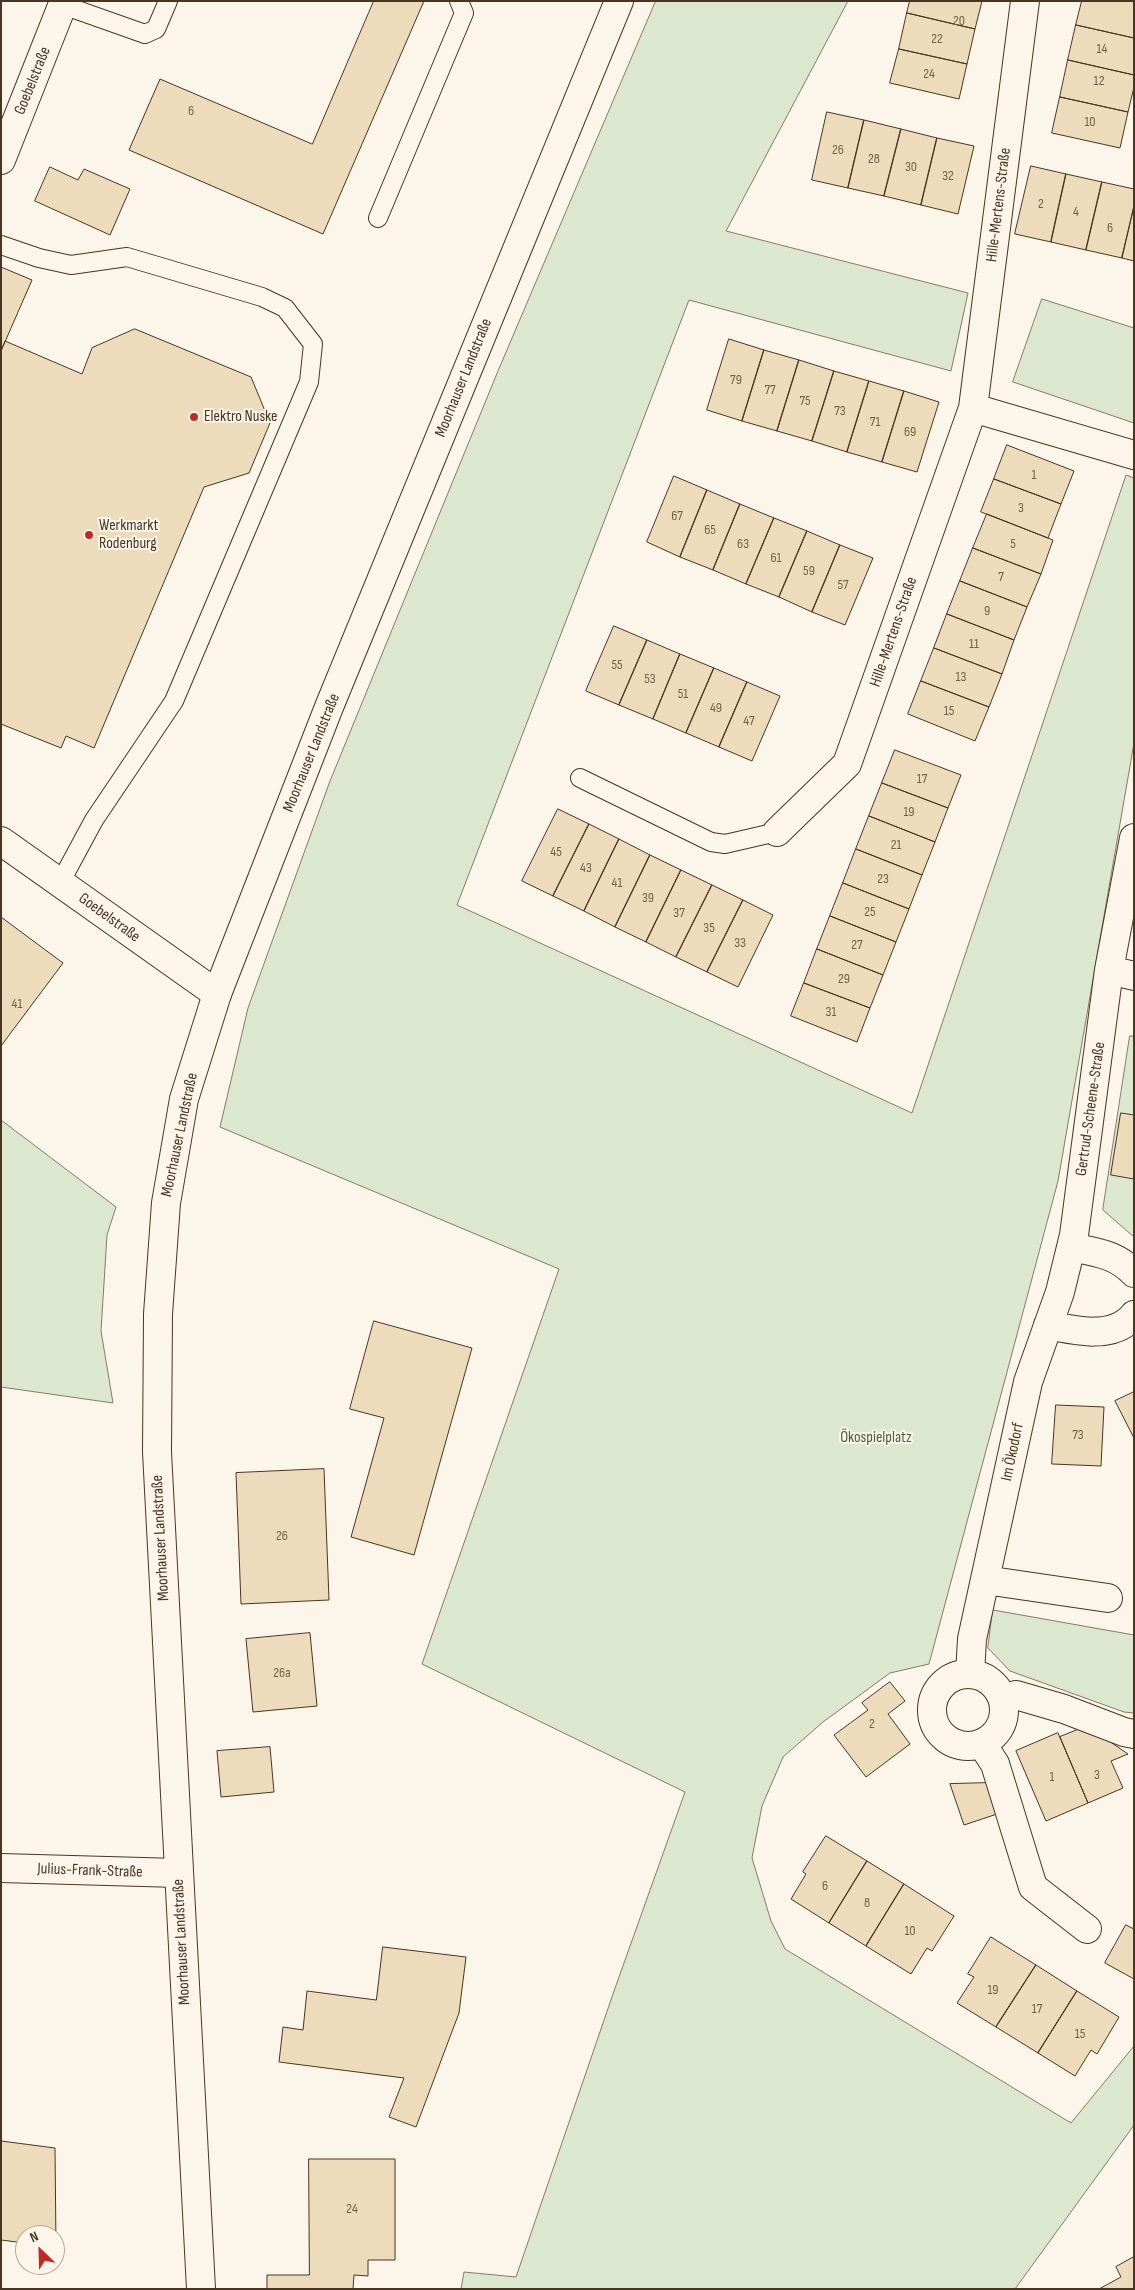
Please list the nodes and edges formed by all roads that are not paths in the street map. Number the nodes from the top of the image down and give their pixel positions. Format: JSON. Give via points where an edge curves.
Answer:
{"nodes":[{"id":1,"x":168,"y":1,"type":"edge"},
{"id":2,"x":459,"y":1,"type":"edge"},
{"id":3,"x":620,"y":1,"type":"edge"},
{"id":4,"x":1025,"y":1,"type":"edge"},
{"id":5,"x":64,"y":3,"type":"edge"},
{"id":6,"x":1,"y":160,"type":"edge"},
{"id":7,"x":378,"y":218,"type":"dead end"},
{"id":8,"x":1,"y":245,"type":"edge"},
{"id":9,"x":973,"y":408,"type":"junction"},
{"id":10,"x":1134,"y":455,"type":"edge"},
{"id":11,"x":580,"y":778,"type":"dead end"},
{"id":12,"x":777,"y":832,"type":"joint"},
{"id":13,"x":1134,"y":838,"type":"edge"},
{"id":14,"x":1,"y":841,"type":"edge"},
{"id":15,"x":60,"y":883,"type":"junction"},
{"id":16,"x":1121,"y":973,"type":"edge"},
{"id":17,"x":217,"y":994,"type":"junction"},
{"id":18,"x":1071,"y":1247,"type":"junction"},
{"id":19,"x":1134,"y":1273,"type":"edge"},
{"id":20,"x":1134,"y":1315,"type":"edge"},
{"id":21,"x":1048,"y":1325,"type":"junction"},
{"id":22,"x":985,"y":1580,"type":"junction"},
{"id":23,"x":1108,"y":1598,"type":"dead end"},
{"id":24,"x":970,"y":1674,"type":"junction"},
{"id":25,"x":1003,"y":1701,"type":"junction"},
{"id":26,"x":1134,"y":1734,"type":"edge"},
{"id":27,"x":982,"y":1744,"type":"junction"},
{"id":28,"x":1,"y":1868,"type":"edge"},
{"id":29,"x":178,"y":1873,"type":"junction"},
{"id":30,"x":1087,"y":1929,"type":"dead end"},
{"id":31,"x":201,"y":2289,"type":"edge"}],
"edges":[{"from":1,"to":5,"type":"lane","via":[[156,29],[145,34]]},
{"from":2,"to":7,"type":"lane","via":[[464,13]]},
{"from":3,"to":17,"type":"street","name":"Moorhauser Landstraße","via":[[329,707]]},
{"from":4,"to":9,"type":"street","name":"Hille-Mertens-Straße"},
{"from":5,"to":6,"type":"street","name":"Goebelstraße"},
{"from":8,"to":15,"type":"lane","via":[[39,258],[71,264],[127,257],[262,297],[285,308],[313,344],[309,382],[174,701],[94,820]]},
{"from":9,"to":10,"type":"street"},
{"from":9,"to":12,"type":"street","name":"Hille-Mertens-Straße","via":[[847,764]]},
{"from":11,"to":12,"type":"lane","via":[[711,842],[725,844]]},
{"from":13,"to":16,"type":"street","name":"Gertrud-Scheene-Straße"},
{"from":14,"to":15,"type":"street","name":"Goebelstraße"},
{"from":15,"to":17,"type":"street","name":"Goebelstraße"},
{"from":16,"to":18,"type":"street","name":"Gertrud-Scheene-Straße"},
{"from":17,"to":29,"type":"street","name":"Moorhauser Landstraße","via":[[184,1099],[166,1203],[158,1314],[156,1452]]},
{"from":18,"to":19,"type":"street","via":[[1106,1254],[1120,1260]]},
{"from":18,"to":21,"type":"street","name":"Gertrud-Scheene-Straße"},
{"from":20,"to":21,"type":"street","via":[[1129,1322],[1113,1329],[1094,1332]]},
{"from":21,"to":22,"type":"street","name":"Im Ökodorf","via":[[1028,1382]]},
{"from":22,"to":23,"type":"street"},
{"from":22,"to":24,"type":"street","name":"Im Ökodorf","via":[[972,1639]]},
{"from":24,"to":25,"type":"street","via":[[988,1680],[998,1689]]},
{"from":24,"to":27,"type":"street","via":[[954,1677],[941,1686],[933,1701],[932,1717],[939,1731],[951,1742],[967,1746]]},
{"from":25,"to":26,"type":"street","via":[[1016,1696]]},
{"from":25,"to":27,"type":"street","via":[[1004,1715],[999,1729]]},
{"from":27,"to":30,"type":"street","via":[[995,1764],[1033,1887]]},
{"from":28,"to":29,"type":"street","name":"Julius-Frank-Straße"},
{"from":29,"to":31,"type":"street","name":"Moorhauser Landstraße"}]}
